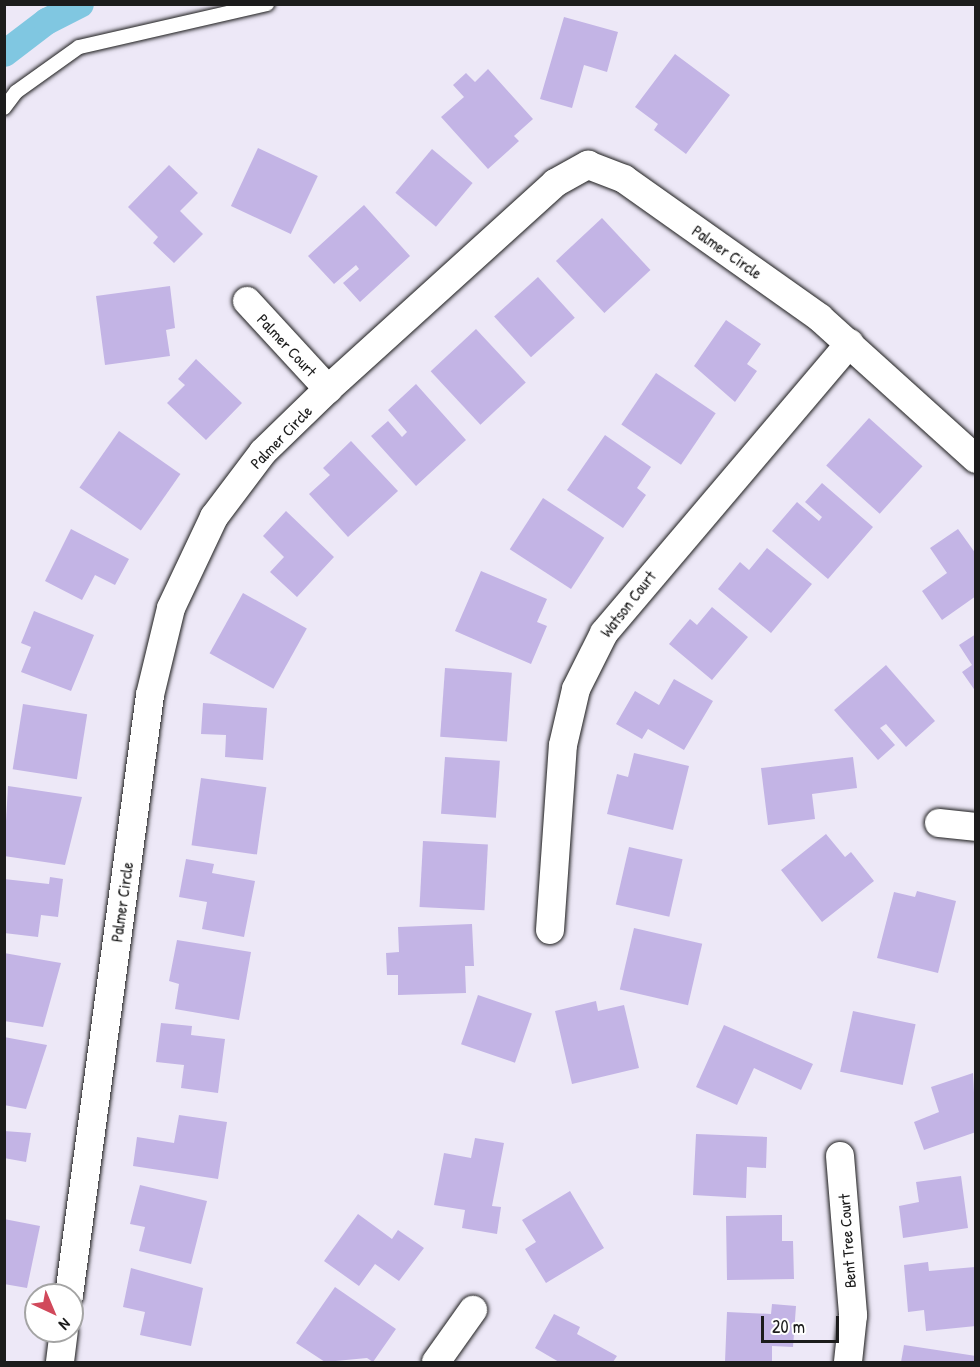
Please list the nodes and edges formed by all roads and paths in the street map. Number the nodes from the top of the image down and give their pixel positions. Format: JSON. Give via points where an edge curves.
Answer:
{"nodes":[{"id":1,"x":267,"y":4,"type":"edge"},
{"id":2,"x":4,"y":108,"type":"edge"},
{"id":3,"x":247,"y":301,"type":"dead end"},
{"id":4,"x":850,"y":343,"type":"junction"},
{"id":5,"x":328,"y":389,"type":"junction"},
{"id":6,"x":975,"y":459,"type":"edge"},
{"id":7,"x":939,"y":823,"type":"dead end"},
{"id":8,"x":975,"y":827,"type":"edge"},
{"id":9,"x":550,"y":930,"type":"dead end"},
{"id":10,"x":840,"y":1156,"type":"dead end"},
{"id":11,"x":71,"y":1283,"type":"edge"},
{"id":12,"x":473,"y":1310,"type":"dead end"},
{"id":13,"x":62,"y":1343,"type":"edge"},
{"id":14,"x":60,"y":1362,"type":"edge"},
{"id":15,"x":436,"y":1362,"type":"edge"},
{"id":16,"x":848,"y":1362,"type":"edge"}],
"edges":[{"from":1,"to":2,"type":"lane","via":[[79,46],[16,92]]},
{"from":3,"to":5,"type":"street","name":"Palmer Court"},
{"from":4,"to":5,"type":"street","name":"Palmer Circle","via":[[624,179],[588,165],[555,183]]},
{"from":4,"to":6,"type":"street","name":"Palmer Circle"},
{"from":4,"to":9,"type":"street","name":"Watson Court","via":[[604,633],[576,689],[563,746]]},
{"from":5,"to":11,"type":"street","name":"Palmer Circle","via":[[263,452],[214,517],[171,608],[150,694]]},
{"from":7,"to":8,"type":"street"},
{"from":10,"to":16,"type":"street","name":"Bent Tree Court","via":[[853,1314]]},
{"from":12,"to":15,"type":"street"},
{"from":13,"to":14,"type":"street"}]}
